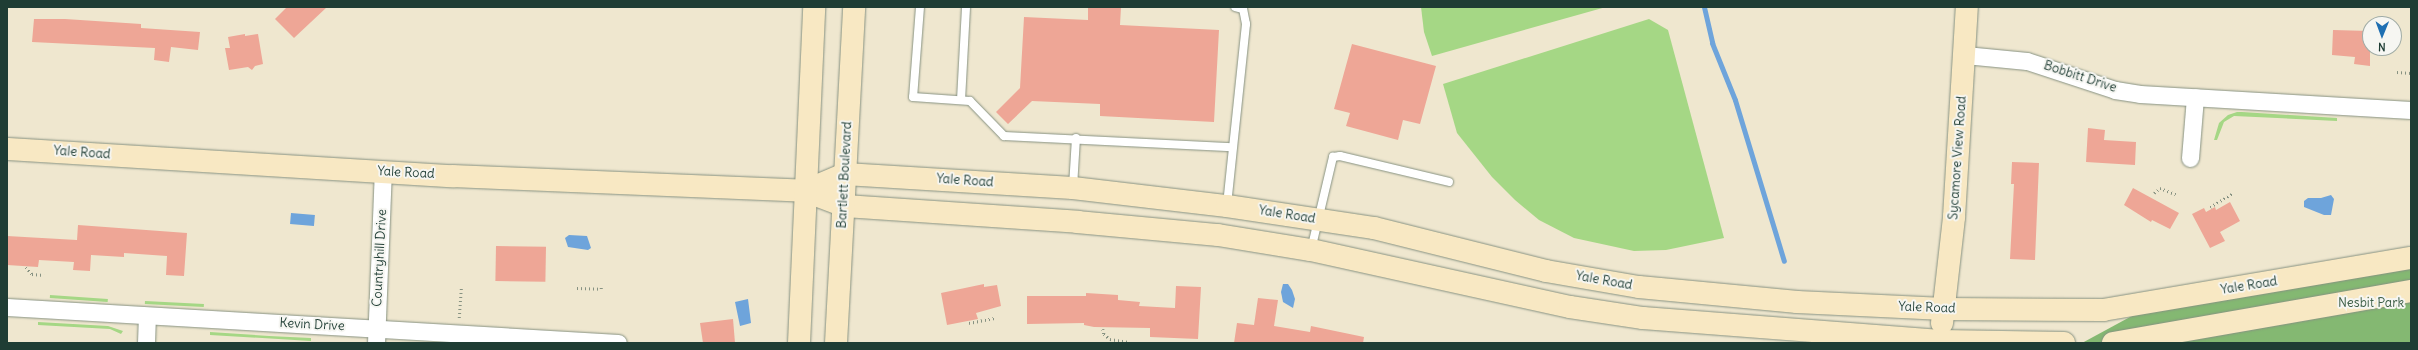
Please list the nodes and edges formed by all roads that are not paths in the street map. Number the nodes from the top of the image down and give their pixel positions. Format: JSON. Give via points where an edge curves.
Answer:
{"nodes":[{"id":1,"x":814,"y":7,"type":"edge"},
{"id":2,"x":854,"y":7,"type":"edge"},
{"id":3,"x":920,"y":7,"type":"edge"},
{"id":4,"x":966,"y":7,"type":"edge"},
{"id":5,"x":1968,"y":7,"type":"edge"},
{"id":6,"x":1241,"y":8,"type":"edge"},
{"id":7,"x":1965,"y":55,"type":"junction"},
{"id":8,"x":2195,"y":97,"type":"junction"},
{"id":9,"x":961,"y":100,"type":"junction"},
{"id":10,"x":2411,"y":110,"type":"edge"},
{"id":11,"x":1076,"y":138,"type":"junction"},
{"id":12,"x":1232,"y":147,"type":"junction"},
{"id":13,"x":7,"y":149,"type":"edge"},
{"id":14,"x":2190,"y":158,"type":"dead end"},
{"id":15,"x":383,"y":172,"type":"junction"},
{"id":16,"x":845,"y":174,"type":"junction"},
{"id":17,"x":1450,"y":182,"type":"dead end"},
{"id":18,"x":1073,"y":188,"type":"junction"},
{"id":19,"x":805,"y":192,"type":"junction"},
{"id":20,"x":845,"y":206,"type":"junction"},
{"id":21,"x":1227,"y":206,"type":"junction"},
{"id":22,"x":1317,"y":219,"type":"junction"},
{"id":23,"x":1311,"y":250,"type":"junction"},
{"id":24,"x":2411,"y":258,"type":"edge"},
{"id":25,"x":2411,"y":292,"type":"edge"},
{"id":26,"x":7,"y":307,"type":"edge"},
{"id":27,"x":1944,"y":309,"type":"junction"},
{"id":28,"x":147,"y":316,"type":"junction"},
{"id":29,"x":376,"y":336,"type":"edge"},
{"id":30,"x":1940,"y":342,"type":"edge"},
{"id":31,"x":146,"y":343,"type":"edge"},
{"id":32,"x":618,"y":343,"type":"edge"},
{"id":33,"x":799,"y":343,"type":"edge"},
{"id":34,"x":836,"y":343,"type":"edge"},
{"id":35,"x":2064,"y":343,"type":"edge"},
{"id":36,"x":2113,"y":343,"type":"edge"}],
"edges":[{"from":1,"to":19,"type":"main road"},
{"from":2,"to":16,"type":"main road","name":"Bartlett Boulevard"},
{"from":3,"to":9,"type":"lane","via":[[913,96]]},
{"from":4,"to":9,"type":"lane"},
{"from":5,"to":7,"type":"main road","name":"Sycamore View Road"},
{"from":6,"to":12,"type":"lane","via":[[1246,24]]},
{"from":7,"to":8,"type":"street","name":"Bobbitt Drive","via":[[2027,61],[2115,90]]},
{"from":7,"to":27,"type":"main road","name":"Sycamore View Road","via":[[1954,217]]},
{"from":8,"to":10,"type":"street","name":"Bobbitt Drive"},
{"from":8,"to":14,"type":"street"},
{"from":9,"to":11,"type":"lane","via":[[970,101],[1004,136]]},
{"from":11,"to":12,"type":"lane"},
{"from":11,"to":18,"type":"lane"},
{"from":12,"to":21,"type":"lane"},
{"from":13,"to":15,"type":"main road","name":"Yale Road"},
{"from":15,"to":19,"type":"main road","name":"Yale Road"},
{"from":15,"to":29,"type":"street","name":"Countryhill Drive"},
{"from":16,"to":18,"type":"main road","name":"Yale Road"},
{"from":16,"to":19,"type":"main road","name":"Yale Road"},
{"from":16,"to":20,"type":"main road","name":"Bartlett Boulevard"},
{"from":17,"to":22,"type":"lane","via":[[1340,156],[1333,157]]},
{"from":18,"to":21,"type":"main road","name":"Yale Road"},
{"from":19,"to":20,"type":"main road","name":"Yale Road"},
{"from":19,"to":33,"type":"main road"},
{"from":20,"to":23,"type":"main road","name":"Yale Road","via":[[1077,222],[1218,235]]},
{"from":20,"to":34,"type":"main road","name":"Bartlett Boulevard"},
{"from":21,"to":22,"type":"main road","name":"Yale Road"},
{"from":22,"to":23,"type":"lane"},
{"from":22,"to":27,"type":"main road","name":"Yale Road","via":[[1374,228],[1546,271],[1639,287],[1797,302]]},
{"from":23,"to":30,"type":"main road","name":"Yale Road","via":[[1570,307],[1643,318]]},
{"from":24,"to":27,"type":"main road","name":"Yale Road","via":[[2103,310]]},
{"from":25,"to":36,"type":"main road"},
{"from":26,"to":28,"type":"street","name":"Kevin Drive"},
{"from":27,"to":30,"type":"main road","name":"Sycamore View Road"},
{"from":28,"to":29,"type":"street","name":"Kevin Drive"},
{"from":28,"to":31,"type":"street"},
{"from":29,"to":32,"type":"street","name":"Kevin Drive"},
{"from":30,"to":35,"type":"main road","name":"Yale Road"}]}
